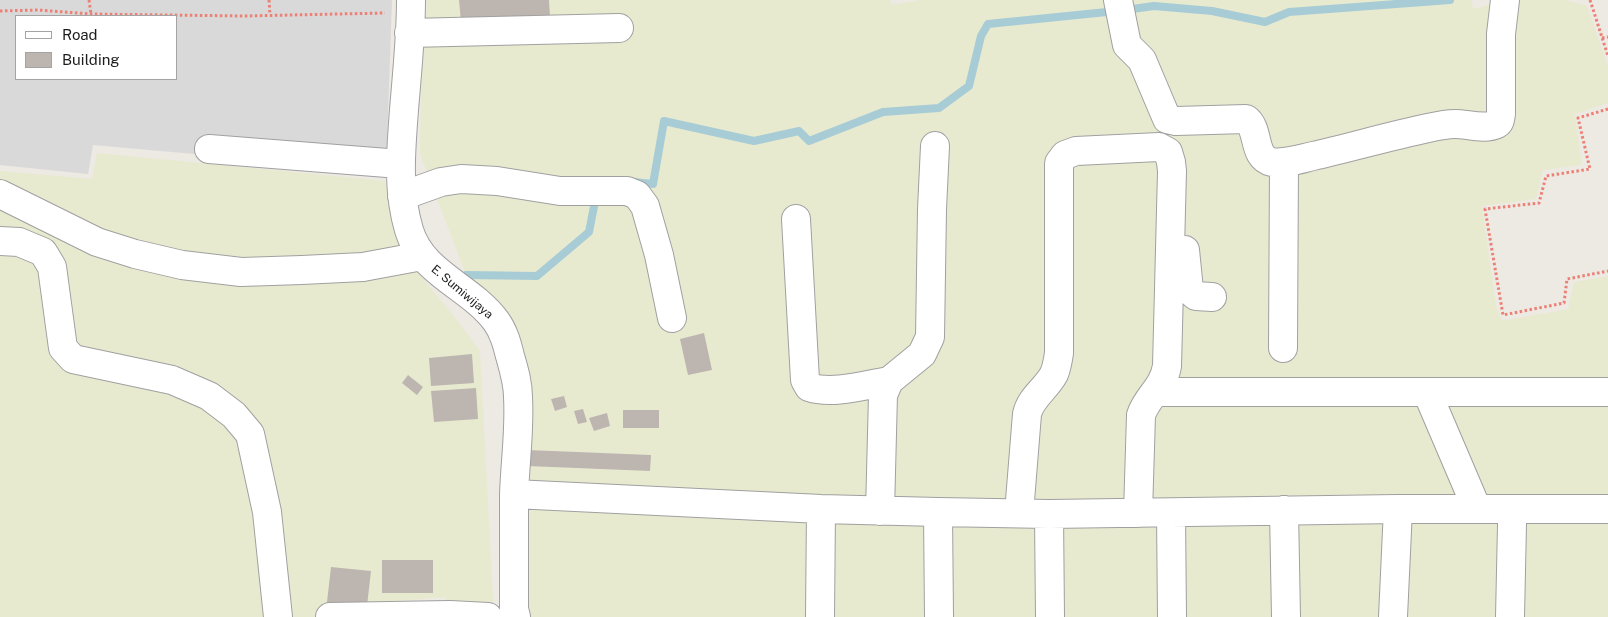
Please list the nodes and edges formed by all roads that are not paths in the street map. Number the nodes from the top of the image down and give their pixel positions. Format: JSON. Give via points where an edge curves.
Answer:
{"nodes":[{"id":1,"x":1118,"y":0,"type":"edge"},
{"id":2,"x":1505,"y":0,"type":"edge"},
{"id":3,"x":411,"y":15,"type":"edge"},
{"id":4,"x":619,"y":28,"type":"dead end"},
{"id":5,"x":1176,"y":122,"type":"junction"},
{"id":6,"x":934,"y":146,"type":"dead end"},
{"id":7,"x":210,"y":149,"type":"dead end"},
{"id":8,"x":1284,"y":162,"type":"junction"},
{"id":9,"x":400,"y":164,"type":"junction"},
{"id":10,"x":0,"y":194,"type":"edge"},
{"id":11,"x":402,"y":196,"type":"junction"},
{"id":12,"x":796,"y":219,"type":"dead end"},
{"id":13,"x":0,"y":242,"type":"edge"},
{"id":14,"x":422,"y":256,"type":"junction"},
{"id":15,"x":1212,"y":297,"type":"dead end"},
{"id":16,"x":672,"y":318,"type":"dead end"},
{"id":17,"x":1283,"y":348,"type":"dead end"},
{"id":18,"x":890,"y":381,"type":"junction"},
{"id":19,"x":1156,"y":392,"type":"junction"},
{"id":20,"x":1428,"y":392,"type":"junction"},
{"id":21,"x":1608,"y":392,"type":"edge"},
{"id":22,"x":514,"y":494,"type":"junction"},
{"id":23,"x":821,"y":509,"type":"junction"},
{"id":24,"x":1398,"y":509,"type":"junction"},
{"id":25,"x":1477,"y":509,"type":"junction"},
{"id":26,"x":1608,"y":509,"type":"edge"},
{"id":27,"x":1284,"y":510,"type":"junction"},
{"id":28,"x":880,"y":511,"type":"junction"},
{"id":29,"x":938,"y":512,"type":"junction"},
{"id":30,"x":1019,"y":513,"type":"junction"},
{"id":31,"x":1138,"y":513,"type":"junction"},
{"id":32,"x":1171,"y":513,"type":"junction"},
{"id":33,"x":1049,"y":514,"type":"junction"},
{"id":34,"x":1512,"y":524,"type":"dead end"},
{"id":35,"x":330,"y":616,"type":"edge"},
{"id":36,"x":278,"y":617,"type":"edge"},
{"id":37,"x":488,"y":617,"type":"edge"},
{"id":38,"x":516,"y":617,"type":"edge"},
{"id":39,"x":820,"y":617,"type":"edge"},
{"id":40,"x":939,"y":617,"type":"edge"},
{"id":41,"x":1050,"y":617,"type":"edge"},
{"id":42,"x":1172,"y":617,"type":"edge"},
{"id":43,"x":1286,"y":617,"type":"edge"},
{"id":44,"x":1393,"y":617,"type":"edge"},
{"id":45,"x":1510,"y":617,"type":"edge"}],
"edges":[{"from":1,"to":5,"type":"street","via":[[1127,46],[1142,60],[1165,116]]},
{"from":2,"to":8,"type":"street","via":[[1500,34],[1501,114],[1496,125],[1454,124],[1429,128]]},
{"from":3,"to":4,"type":"street"},
{"from":3,"to":9,"type":"street","name":"E. Sumiwijaya"},
{"from":5,"to":8,"type":"street","via":[[1246,119],[1252,124],[1264,159]]},
{"from":5,"to":15,"type":"street","via":[[1189,290],[1196,296]]},
{"from":6,"to":18,"type":"street","via":[[930,336],[922,354]]},
{"from":7,"to":9,"type":"street"},
{"from":8,"to":17,"type":"street"},
{"from":9,"to":11,"type":"street","name":"E. Sumiwijaya"},
{"from":10,"to":14,"type":"street","via":[[97,242],[182,265],[240,272],[302,270],[363,267]]},
{"from":11,"to":14,"type":"street","name":"E. Sumiwijaya","via":[[409,230]]},
{"from":11,"to":16,"type":"street","via":[[461,179],[560,191],[627,191],[636,195],[645,206]]},
{"from":12,"to":18,"type":"street","via":[[805,380],[809,387],[832,390]]},
{"from":13,"to":36,"type":"street","via":[[19,242],[43,252],[52,267],[63,348],[73,359],[172,380],[209,396],[234,414],[250,434],[267,512]]},
{"from":14,"to":22,"type":"street","name":"E. Sumiwijaya","via":[[496,322],[505,339],[518,396]]},
{"from":18,"to":28,"type":"street","via":[[883,395]]},
{"from":19,"to":20,"type":"street"},
{"from":19,"to":30,"type":"street","via":[[1167,366],[1170,156],[1165,149],[1152,147],[1070,152],[1059,163],[1059,354],[1053,375],[1029,405]]},
{"from":19,"to":31,"type":"street","via":[[1141,415]]},
{"from":20,"to":21,"type":"street"},
{"from":20,"to":25,"type":"street"},
{"from":22,"to":23,"type":"street"},
{"from":22,"to":38,"type":"street","name":"E. Sumiwijaya"},
{"from":23,"to":28,"type":"street"},
{"from":23,"to":39,"type":"street"},
{"from":24,"to":25,"type":"street"},
{"from":24,"to":27,"type":"street"},
{"from":24,"to":44,"type":"street"},
{"from":25,"to":26,"type":"street"},
{"from":27,"to":32,"type":"street"},
{"from":27,"to":43,"type":"street"},
{"from":28,"to":29,"type":"street"},
{"from":29,"to":30,"type":"street"},
{"from":29,"to":40,"type":"street"},
{"from":30,"to":33,"type":"street"},
{"from":31,"to":32,"type":"street"},
{"from":31,"to":33,"type":"street"},
{"from":32,"to":42,"type":"street"},
{"from":33,"to":41,"type":"street"},
{"from":34,"to":45,"type":"street"},
{"from":35,"to":37,"type":"street"}]}
